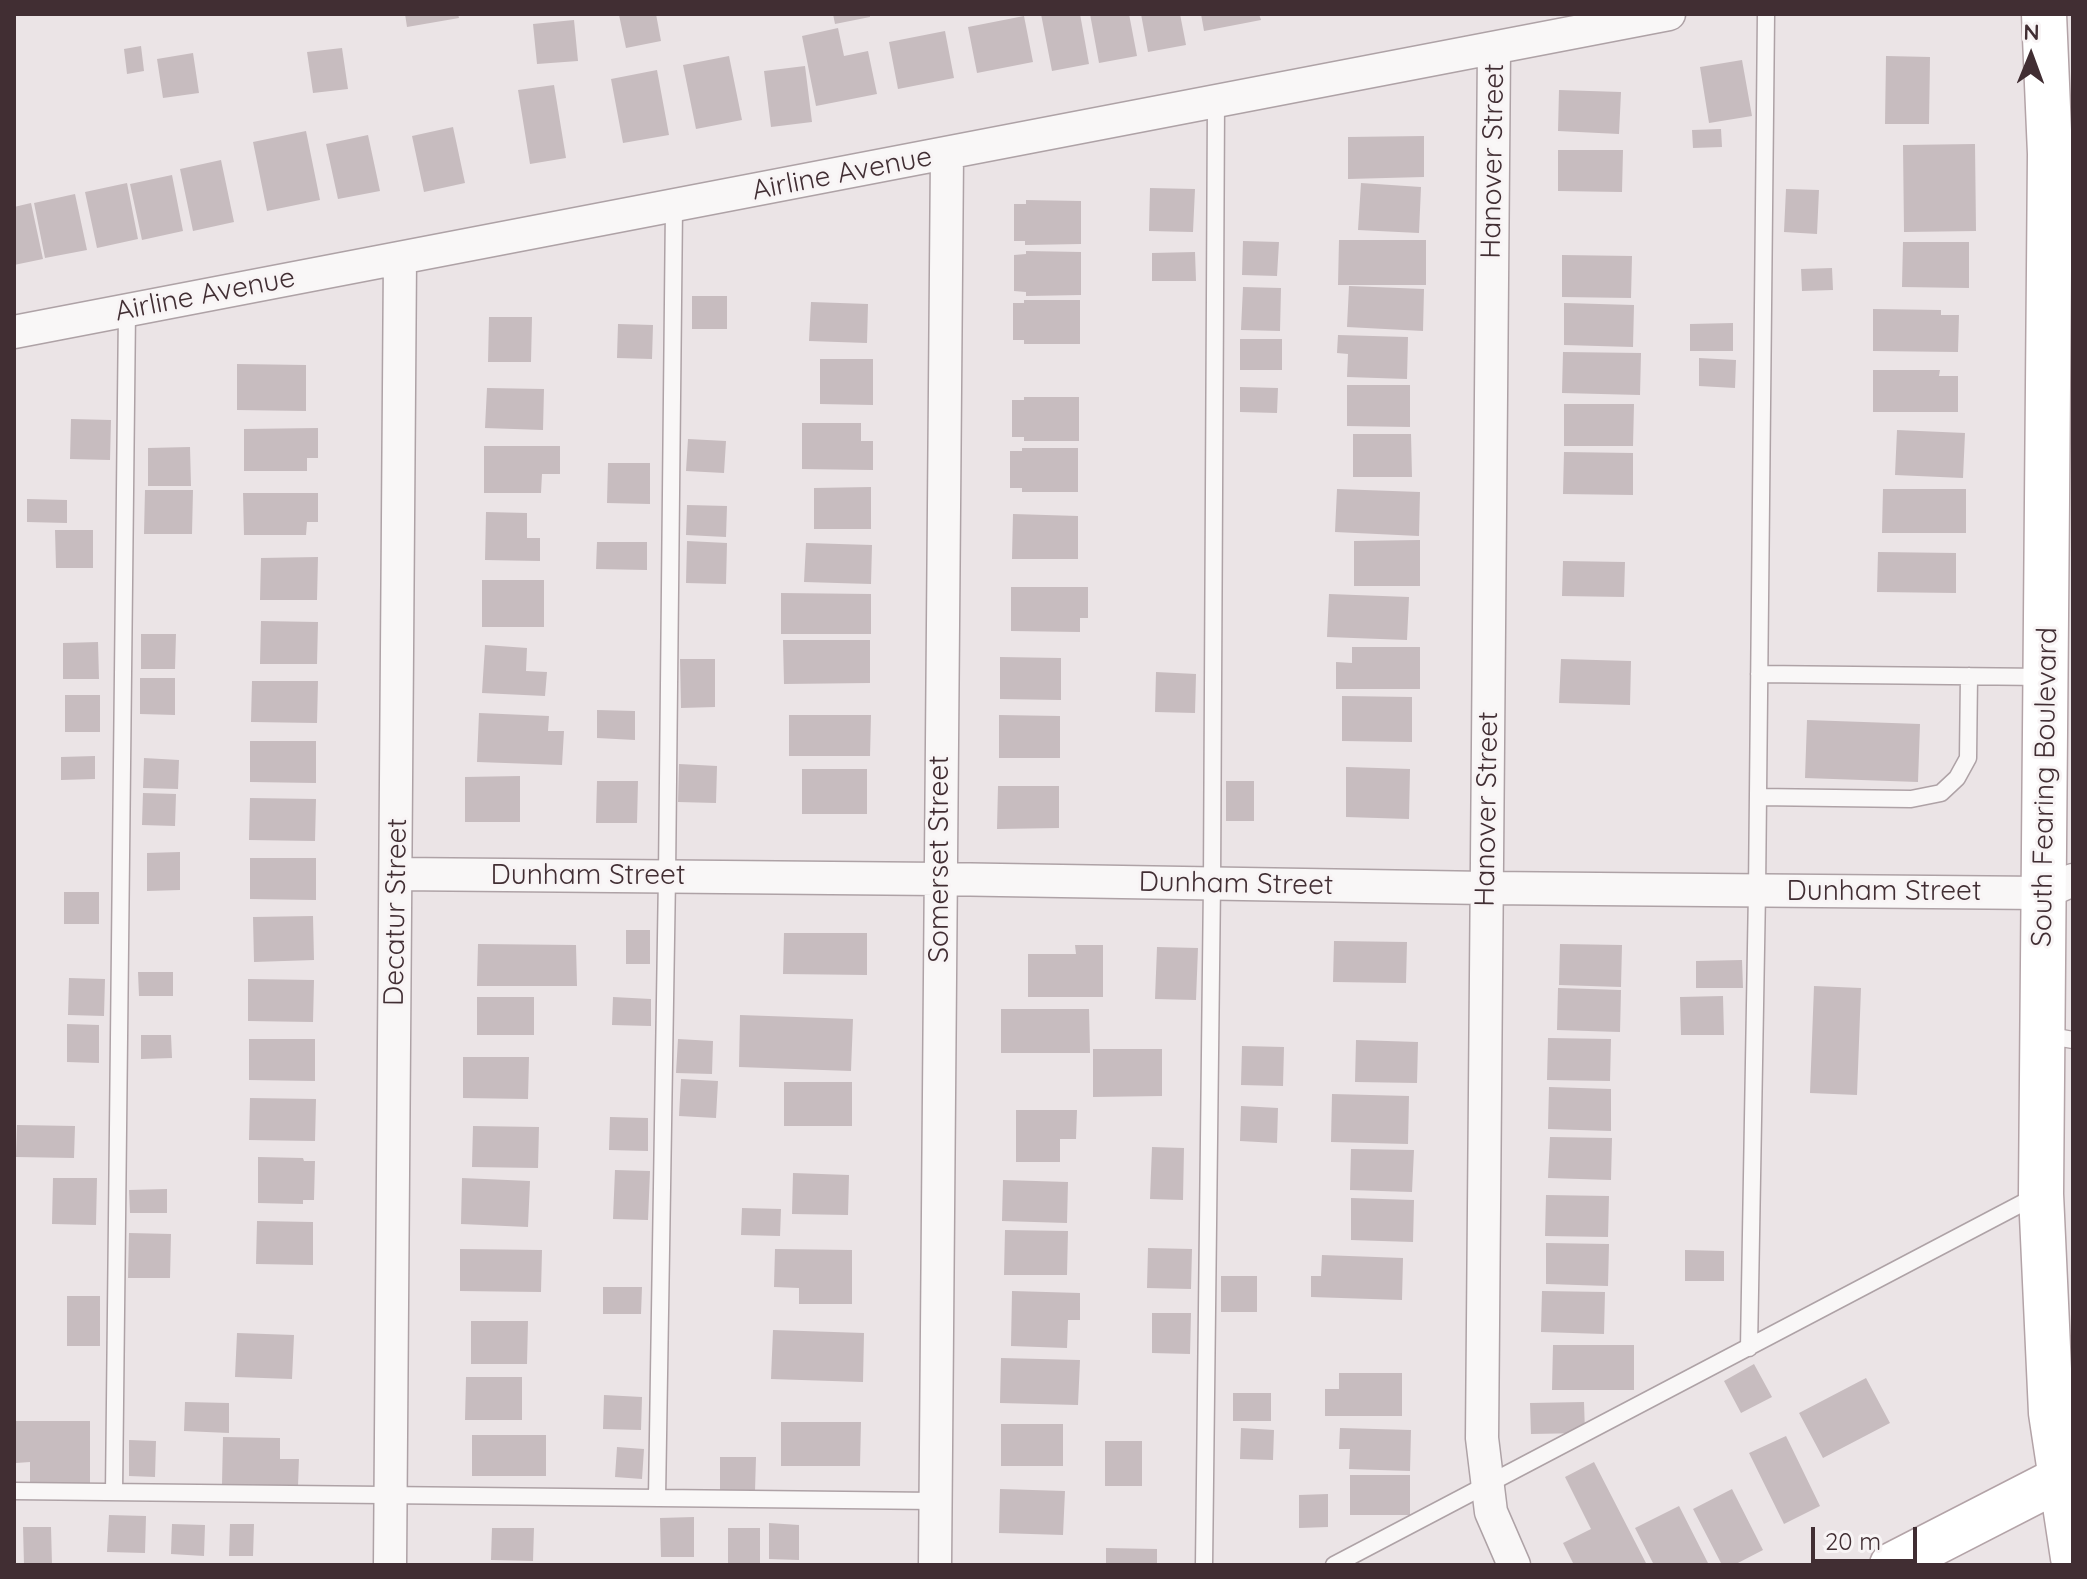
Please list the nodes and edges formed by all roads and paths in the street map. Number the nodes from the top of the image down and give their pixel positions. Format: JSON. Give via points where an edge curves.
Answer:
{"nodes":[{"id":1,"x":1669,"y":14,"type":"edge"},
{"id":2,"x":1766,"y":14,"type":"edge"},
{"id":3,"x":2044,"y":14,"type":"edge"},
{"id":4,"x":1494,"y":48,"type":"junction"},
{"id":5,"x":1216,"y":101,"type":"junction"},
{"id":6,"x":947,"y":154,"type":"junction"},
{"id":7,"x":674,"y":206,"type":"junction"},
{"id":8,"x":400,"y":258,"type":"junction"},
{"id":9,"x":127,"y":310,"type":"junction"},
{"id":10,"x":14,"y":332,"type":"edge"},
{"id":11,"x":1759,"y":674,"type":"junction"},
{"id":12,"x":1969,"y":676,"type":"junction"},
{"id":13,"x":2046,"y":677,"type":"junction"},
{"id":14,"x":1758,"y":797,"type":"junction"},
{"id":15,"x":397,"y":874,"type":"junction"},
{"id":16,"x":667,"y":876,"type":"junction"},
{"id":17,"x":940,"y":879,"type":"junction"},
{"id":18,"x":1212,"y":883,"type":"junction"},
{"id":19,"x":2058,"y":886,"type":"edge"},
{"id":20,"x":1486,"y":888,"type":"junction"},
{"id":21,"x":1757,"y":891,"type":"junction"},
{"id":22,"x":2058,"y":1037,"type":"edge"},
{"id":23,"x":2041,"y":1194,"type":"junction"},
{"id":24,"x":2073,"y":1285,"type":"edge"},
{"id":25,"x":1749,"y":1348,"type":"junction"},
{"id":26,"x":2067,"y":1476,"type":"edge"},
{"id":27,"x":1488,"y":1486,"type":"junction"},
{"id":28,"x":14,"y":1491,"type":"edge"},
{"id":29,"x":114,"y":1492,"type":"junction"},
{"id":30,"x":390,"y":1495,"type":"junction"},
{"id":31,"x":657,"y":1498,"type":"junction"},
{"id":32,"x":936,"y":1501,"type":"junction"},
{"id":33,"x":2073,"y":1558,"type":"edge"},
{"id":34,"x":390,"y":1565,"type":"edge"},
{"id":35,"x":935,"y":1565,"type":"edge"},
{"id":36,"x":1204,"y":1565,"type":"edge"},
{"id":37,"x":1334,"y":1565,"type":"edge"},
{"id":38,"x":1514,"y":1565,"type":"edge"},
{"id":39,"x":1893,"y":1565,"type":"edge"}],
"edges":[{"from":1,"to":4,"type":"street","name":"Airline Avenue"},
{"from":2,"to":11,"type":"lane"},
{"from":3,"to":13,"type":"main road","name":"South Fearing Boulevard","via":[[2054,613]]},
{"from":4,"to":5,"type":"street","name":"Airline Avenue"},
{"from":4,"to":20,"type":"street","name":"Hanover Street"},
{"from":5,"to":6,"type":"street","name":"Airline Avenue"},
{"from":5,"to":18,"type":"lane"},
{"from":6,"to":7,"type":"street","name":"Airline Avenue"},
{"from":6,"to":17,"type":"street","name":"Somerset Street"},
{"from":7,"to":8,"type":"street","name":"Airline Avenue"},
{"from":7,"to":16,"type":"lane"},
{"from":8,"to":9,"type":"street","name":"Airline Avenue"},
{"from":8,"to":15,"type":"street","name":"Decatur Street"},
{"from":9,"to":10,"type":"street","name":"Airline Avenue"},
{"from":9,"to":29,"type":"lane"},
{"from":11,"to":12,"type":"lane"},
{"from":11,"to":14,"type":"lane"},
{"from":12,"to":13,"type":"lane"},
{"from":12,"to":14,"type":"lane","via":[[1968,758],[1941,793],[1911,799]]},
{"from":13,"to":19,"type":"main road","name":"South Fearing Boulevard"},
{"from":14,"to":21,"type":"lane"},
{"from":15,"to":16,"type":"street","name":"Dunham Street"},
{"from":15,"to":30,"type":"street","name":"Decatur Street"},
{"from":16,"to":17,"type":"street","name":"Dunham Street"},
{"from":16,"to":31,"type":"lane"},
{"from":17,"to":18,"type":"street","name":"Dunham Street"},
{"from":17,"to":32,"type":"street","name":"Somerset Street"},
{"from":18,"to":20,"type":"street","name":"Dunham Street"},
{"from":18,"to":36,"type":"lane"},
{"from":19,"to":21,"type":"street","name":"Dunham Street"},
{"from":19,"to":22,"type":"main road","name":"South Fearing Boulevard"},
{"from":20,"to":21,"type":"street","name":"Dunham Street"},
{"from":20,"to":27,"type":"street","name":"Hanover Street","via":[[1482,1438]]},
{"from":21,"to":25,"type":"lane"},
{"from":22,"to":23,"type":"main road","name":"South Fearing Boulevard"},
{"from":23,"to":24,"type":"main road"},
{"from":23,"to":25,"type":"lane"},
{"from":23,"to":26,"type":"main road","name":"South Fearing Boulevard","via":[[2050,1397]]},
{"from":25,"to":27,"type":"lane"},
{"from":26,"to":33,"type":"main road","name":"South Fearing Boulevard"},
{"from":26,"to":39,"type":"main road"},
{"from":27,"to":37,"type":"lane"},
{"from":27,"to":38,"type":"street","name":"Hanover Street","via":[[1491,1512]]},
{"from":28,"to":29,"type":"lane"},
{"from":29,"to":30,"type":"lane"},
{"from":30,"to":31,"type":"lane"},
{"from":30,"to":34,"type":"street","name":"Decatur Street"},
{"from":31,"to":32,"type":"lane"},
{"from":32,"to":35,"type":"street","name":"Somerset Street"}]}
